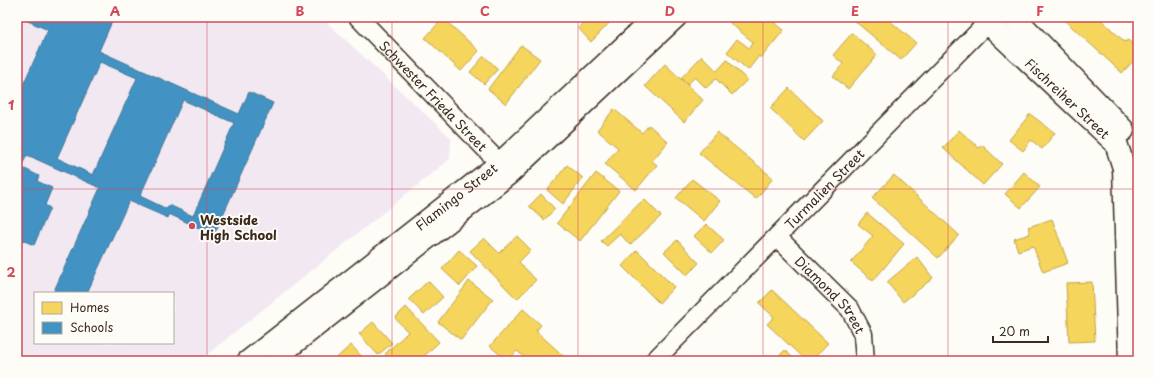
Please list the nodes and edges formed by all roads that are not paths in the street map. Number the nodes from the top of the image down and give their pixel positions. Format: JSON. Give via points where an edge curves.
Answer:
{"nodes":[{"id":1,"x":358,"y":17,"type":"edge"},
{"id":2,"x":652,"y":17,"type":"edge"},
{"id":3,"x":678,"y":17,"type":"edge"},
{"id":4,"x":1014,"y":17,"type":"edge"},
{"id":5,"x":988,"y":19,"type":"edge"},
{"id":6,"x":1138,"y":166,"type":"edge"},
{"id":7,"x":505,"y":168,"type":"junction"},
{"id":8,"x":777,"y":237,"type":"junction"},
{"id":9,"x":246,"y":361,"type":"edge"},
{"id":10,"x":274,"y":361,"type":"edge"},
{"id":11,"x":654,"y":361,"type":"edge"},
{"id":12,"x":865,"y":361,"type":"edge"},
{"id":13,"x":1130,"y":361,"type":"edge"}],
"edges":[{"from":1,"to":7,"type":"street","name":"Schwester Frieda Street"},
{"from":2,"to":7,"type":"street","name":"Flamingo Street"},
{"from":3,"to":7,"type":"street","name":"Flamingo Street"},
{"from":4,"to":6,"type":"street","name":"Fischreiher Street","via":[[1128,136]]},
{"from":5,"to":8,"type":"street","name":"Turmalien Street"},
{"from":5,"to":13,"type":"street","name":"Fischreiher Street","via":[[1116,143],[1124,168]]},
{"from":7,"to":9,"type":"street","name":"Flamingo Street"},
{"from":7,"to":10,"type":"street","name":"Flamingo Street"},
{"from":8,"to":11,"type":"street","name":"Turmalien Street"},
{"from":8,"to":12,"type":"street","name":"Diamond Street","via":[[850,309],[863,334]]}]}
